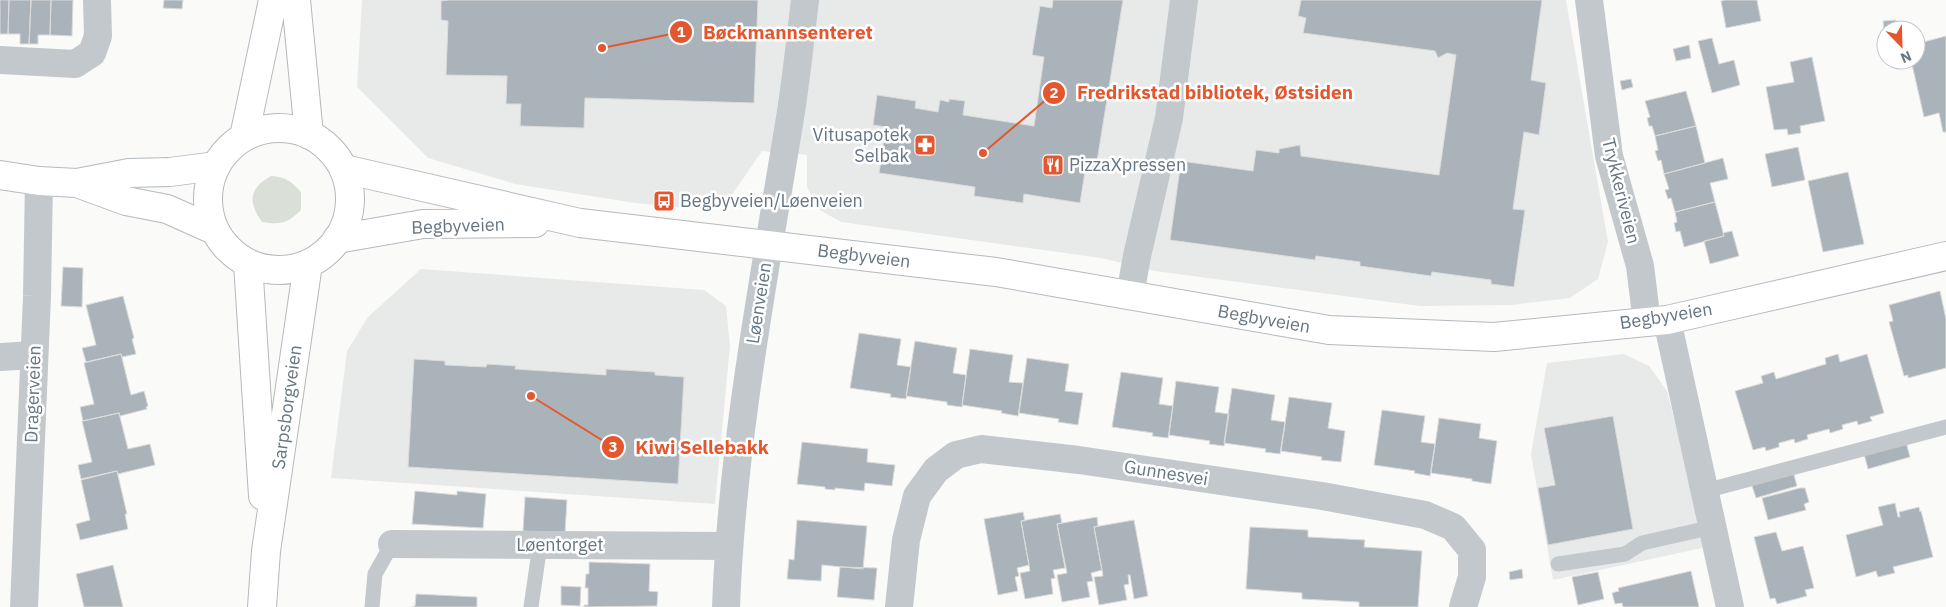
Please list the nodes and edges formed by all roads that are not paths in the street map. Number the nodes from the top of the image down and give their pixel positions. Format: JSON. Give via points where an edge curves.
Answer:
{"nodes":[{"id":1,"x":98,"y":0,"type":"edge"},
{"id":2,"x":273,"y":0,"type":"edge"},
{"id":3,"x":296,"y":0,"type":"edge"},
{"id":4,"x":805,"y":0,"type":"edge"},
{"id":5,"x":1184,"y":0,"type":"edge"},
{"id":6,"x":1589,"y":0,"type":"edge"},
{"id":7,"x":0,"y":60,"type":"edge"},
{"id":8,"x":309,"y":135,"type":"junction"},
{"id":9,"x":244,"y":137,"type":"junction"},
{"id":10,"x":216,"y":166,"type":"junction"},
{"id":11,"x":344,"y":169,"type":"junction"},
{"id":12,"x":0,"y":175,"type":"edge"},
{"id":13,"x":40,"y":181,"type":"junction"},
{"id":14,"x":77,"y":183,"type":"junction"},
{"id":15,"x":580,"y":223,"type":"junction"},
{"id":16,"x":214,"y":230,"type":"junction"},
{"id":17,"x":338,"y":240,"type":"junction"},
{"id":18,"x":769,"y":245,"type":"junction"},
{"id":19,"x":1946,"y":256,"type":"edge"},
{"id":20,"x":248,"y":263,"type":"junction"},
{"id":21,"x":308,"y":264,"type":"junction"},
{"id":22,"x":1130,"y":295,"type":"junction"},
{"id":23,"x":1657,"y":321,"type":"junction"},
{"id":24,"x":34,"y":355,"type":"junction"},
{"id":25,"x":0,"y":357,"type":"edge"},
{"id":26,"x":1946,"y":428,"type":"edge"},
{"id":27,"x":1705,"y":491,"type":"junction"},
{"id":28,"x":1713,"y":527,"type":"junction"},
{"id":29,"x":392,"y":544,"type":"joint"},
{"id":30,"x":540,"y":545,"type":"junction"},
{"id":31,"x":728,"y":546,"type":"junction"},
{"id":32,"x":266,"y":551,"type":"junction"},
{"id":33,"x":1558,"y":564,"type":"dead end"},
{"id":34,"x":24,"y":607,"type":"edge"},
{"id":35,"x":262,"y":607,"type":"edge"},
{"id":36,"x":372,"y":607,"type":"edge"},
{"id":37,"x":531,"y":607,"type":"edge"},
{"id":38,"x":726,"y":607,"type":"edge"},
{"id":39,"x":899,"y":607,"type":"edge"},
{"id":40,"x":1463,"y":607,"type":"edge"},
{"id":41,"x":1730,"y":607,"type":"edge"}],
"edges":[{"from":1,"to":7,"type":"street","via":[[98,36],[92,53],[76,64]]},
{"from":2,"to":9,"type":"main road"},
{"from":3,"to":8,"type":"main road"},
{"from":4,"to":18,"type":"street","name":"Løenveien","via":[[790,122]]},
{"from":5,"to":22,"type":"street","via":[[1169,118]]},
{"from":6,"to":23,"type":"street","name":"Trykkeriveien","via":[[1608,156]]},
{"from":8,"to":9,"type":"main road","via":[[287,128],[265,129]]},
{"from":8,"to":11,"type":"main road","via":[[323,143]]},
{"from":9,"to":10,"type":"main road","via":[[227,149]]},
{"from":10,"to":14,"type":"main road","via":[[129,173]]},
{"from":10,"to":16,"type":"main road","via":[[208,187],[208,209]]},
{"from":11,"to":15,"type":"main road","name":"Begbyveien"},
{"from":11,"to":17,"type":"main road","via":[[350,193],[348,217]]},
{"from":12,"to":13,"type":"main road"},
{"from":13,"to":14,"type":"main road"},
{"from":13,"to":24,"type":"street","name":"Dragerveien"},
{"from":14,"to":16,"type":"main road","via":[[126,201],[167,209]]},
{"from":15,"to":17,"type":"main road","name":"Begbyveien","via":[[423,224]]},
{"from":15,"to":18,"type":"main road","name":"Begbyveien"},
{"from":16,"to":20,"type":"main road","via":[[228,250]]},
{"from":17,"to":21,"type":"main road"},
{"from":18,"to":22,"type":"main road","name":"Begbyveien","via":[[996,272]]},
{"from":18,"to":31,"type":"street","name":"Løenveien","via":[[749,367]]},
{"from":19,"to":23,"type":"main road","name":"Begbyveien"},
{"from":20,"to":21,"type":"main road","via":[[268,270],[288,270]]},
{"from":20,"to":32,"type":"main road","name":"Sarpsborgveien"},
{"from":21,"to":32,"type":"main road","name":"Sarpsborgveien"},
{"from":22,"to":23,"type":"main road","name":"Begbyveien","via":[[1329,330],[1494,337]]},
{"from":23,"to":27,"type":"street","name":"Trykkeriveien"},
{"from":24,"to":25,"type":"street"},
{"from":24,"to":34,"type":"street","name":"Dragerveien"},
{"from":26,"to":27,"type":"lane"},
{"from":27,"to":28,"type":"street","name":"Trykkeriveien"},
{"from":28,"to":33,"type":"lane","via":[[1642,544],[1625,554]]},
{"from":28,"to":41,"type":"street","name":"Trykkeriveien"},
{"from":29,"to":30,"type":"street","name":"Løentorget"},
{"from":29,"to":36,"type":"lane","via":[[375,574]]},
{"from":30,"to":31,"type":"street","name":"Løentorget"},
{"from":30,"to":37,"type":"lane"},
{"from":31,"to":38,"type":"street","name":"Løenveien"},
{"from":32,"to":35,"type":"main road","name":"Sarpsborgveien"},
{"from":39,"to":40,"type":"street","name":"Gunnesvei","via":[[906,540],[917,496],[936,470],[956,455],[981,449],[1322,496],[1425,515],[1453,527],[1472,550],[1472,577]]}]}
